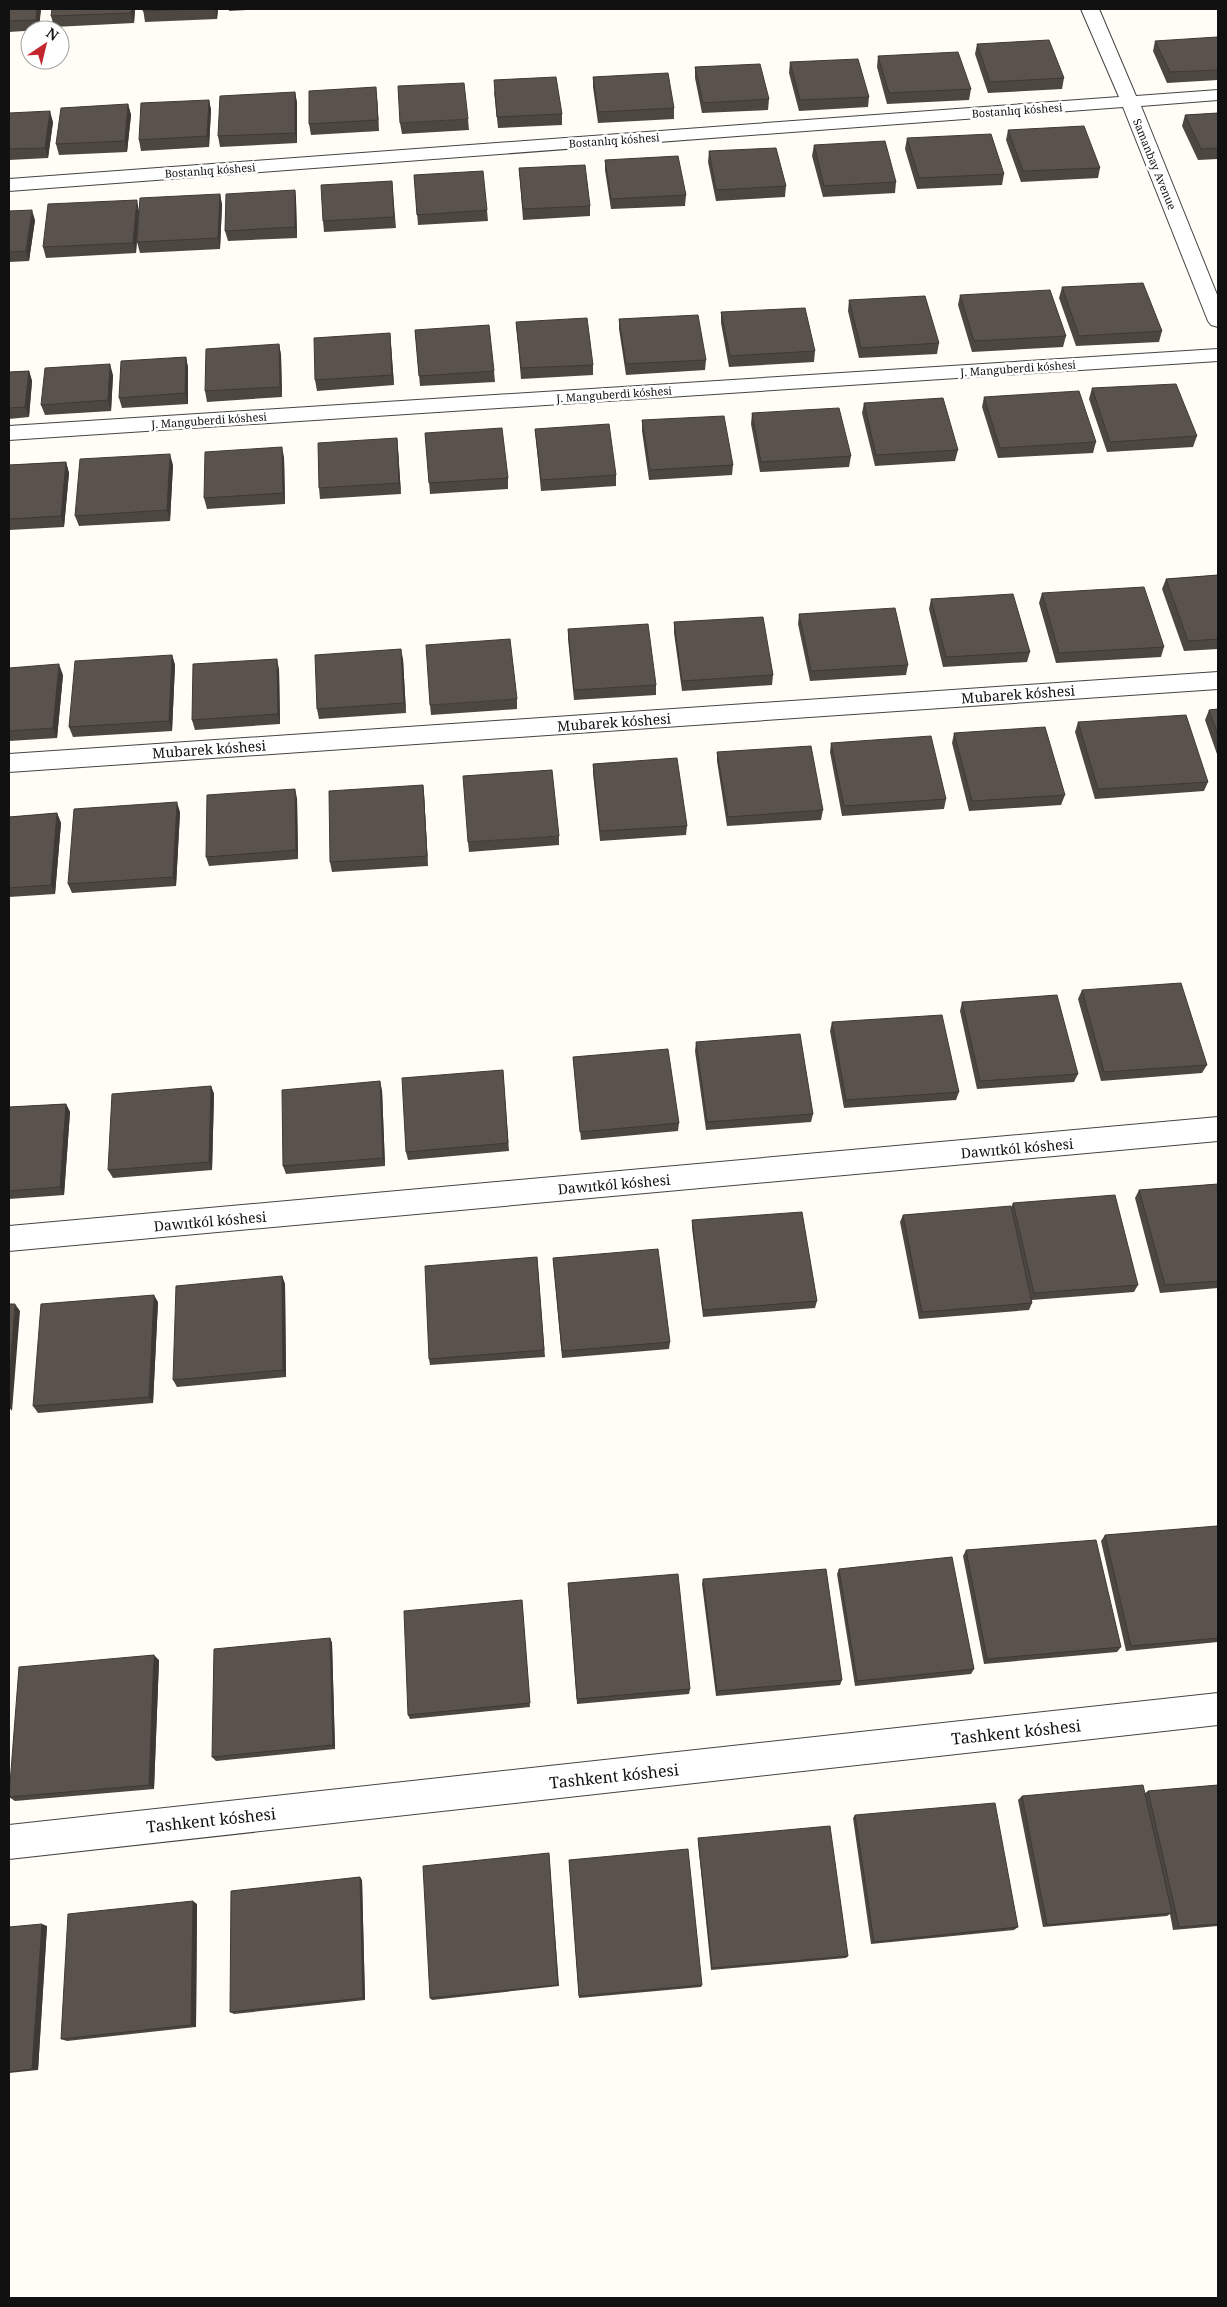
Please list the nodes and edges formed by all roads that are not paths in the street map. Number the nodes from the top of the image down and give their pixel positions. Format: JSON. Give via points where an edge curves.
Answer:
{"nodes":[{"id":1,"x":1090,"y":9,"type":"edge"},
{"id":2,"x":1218,"y":95,"type":"edge"},
{"id":3,"x":1130,"y":102,"type":"junction"},
{"id":4,"x":9,"y":185,"type":"edge"},
{"id":5,"x":1218,"y":321,"type":"edge"},
{"id":6,"x":1218,"y":355,"type":"edge"},
{"id":7,"x":9,"y":433,"type":"edge"},
{"id":8,"x":1218,"y":680,"type":"edge"},
{"id":9,"x":9,"y":763,"type":"edge"},
{"id":10,"x":1218,"y":1130,"type":"edge"},
{"id":11,"x":9,"y":1239,"type":"edge"},
{"id":12,"x":1218,"y":1710,"type":"edge"},
{"id":13,"x":9,"y":1842,"type":"edge"}],
"edges":[{"from":1,"to":3,"type":"street","name":"Samanbay Avenue"},
{"from":2,"to":3,"type":"street","name":"Bostanlıq kóshesi"},
{"from":3,"to":4,"type":"street","name":"Bostanlıq kóshesi"},
{"from":3,"to":5,"type":"street","name":"Samanbay Avenue"},
{"from":6,"to":7,"type":"street","name":"J. Manguberdi kóshesi"},
{"from":8,"to":9,"type":"street","name":"Mubarek kóshesi"},
{"from":10,"to":11,"type":"street","name":"Dawıtkól kóshesi"},
{"from":12,"to":13,"type":"street","name":"Tashkent kóshesi"}]}
